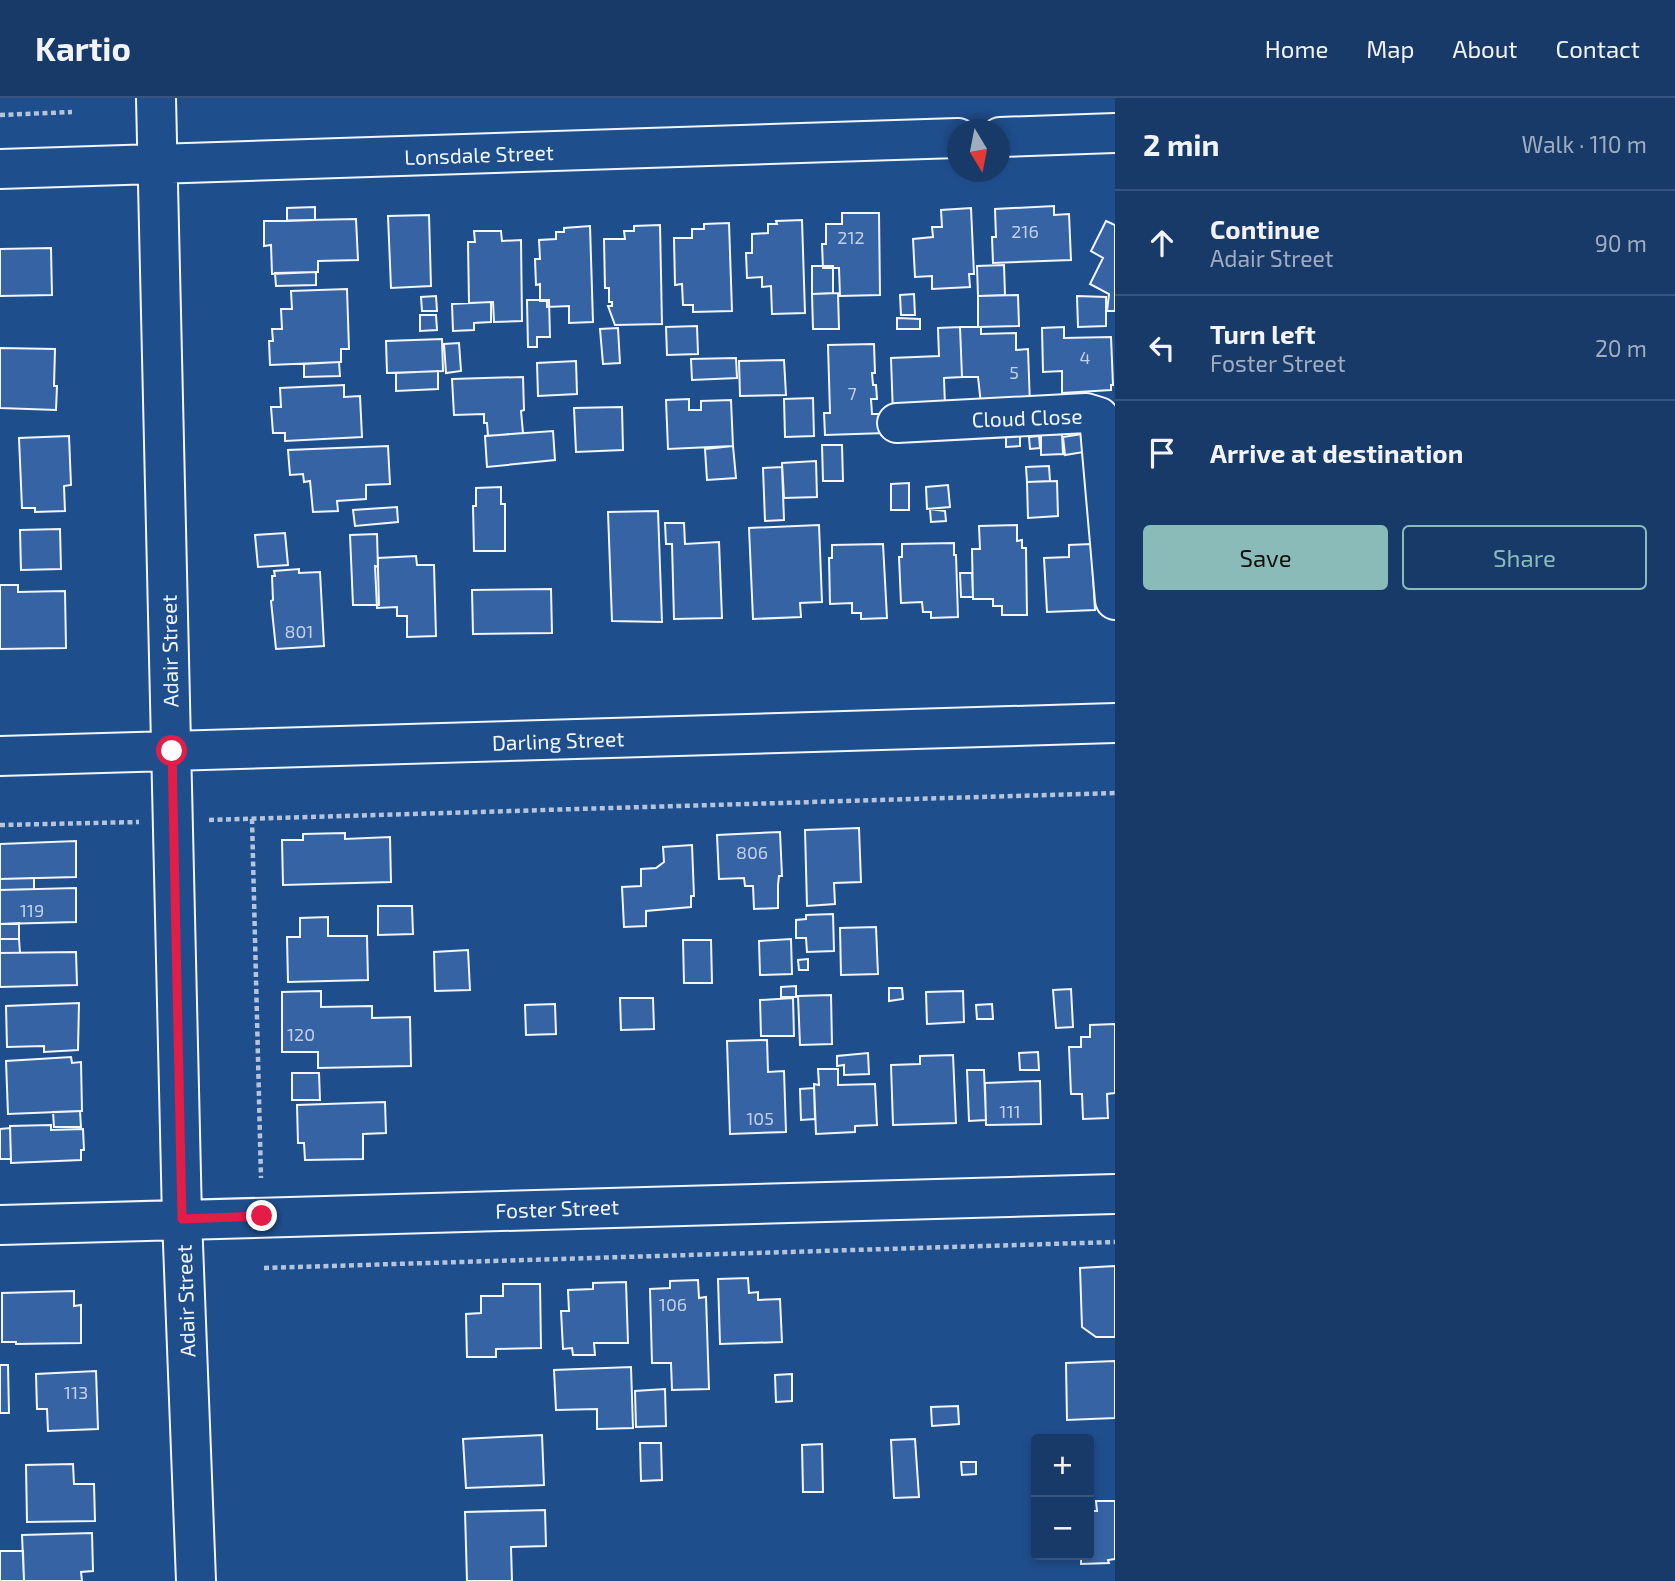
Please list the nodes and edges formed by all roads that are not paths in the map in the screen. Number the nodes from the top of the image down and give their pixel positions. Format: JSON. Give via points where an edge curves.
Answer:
{"nodes":[{"id":1,"x":156,"y":98,"type":"edge"},
{"id":2,"x":1115,"y":133,"type":"edge"},
{"id":3,"x":1010,"y":137,"type":"edge"},
{"id":4,"x":947,"y":138,"type":"edge"},
{"id":5,"x":159,"y":164,"type":"junction"},
{"id":6,"x":0,"y":169,"type":"edge"},
{"id":7,"x":897,"y":423,"type":"dead end"},
{"id":8,"x":1115,"y":600,"type":"edge"},
{"id":9,"x":1115,"y":723,"type":"edge"},
{"id":10,"x":172,"y":751,"type":"junction"},
{"id":11,"x":0,"y":756,"type":"edge"},
{"id":12,"x":1115,"y":1194,"type":"edge"},
{"id":13,"x":182,"y":1219,"type":"junction"},
{"id":14,"x":0,"y":1224,"type":"edge"},
{"id":15,"x":196,"y":1581,"type":"edge"}],
"edges":[{"from":1,"to":5,"type":"street","name":"Adair Street"},
{"from":2,"to":3,"type":"street"},
{"from":4,"to":5,"type":"street","name":"Lonsdale Street"},
{"from":5,"to":6,"type":"street","name":"Lonsdale Street"},
{"from":5,"to":10,"type":"street","name":"Adair Street"},
{"from":7,"to":8,"type":"street","name":"Cloud Close","via":[[1086,412],[1099,417]]},
{"from":9,"to":10,"type":"street","name":"Darling Street"},
{"from":10,"to":11,"type":"street","name":"Darling Street"},
{"from":10,"to":13,"type":"street","name":"Adair Street"},
{"from":12,"to":13,"type":"street","name":"Foster Street"},
{"from":13,"to":14,"type":"street","name":"Foster Street"},
{"from":13,"to":15,"type":"street","name":"Adair Street"}]}
